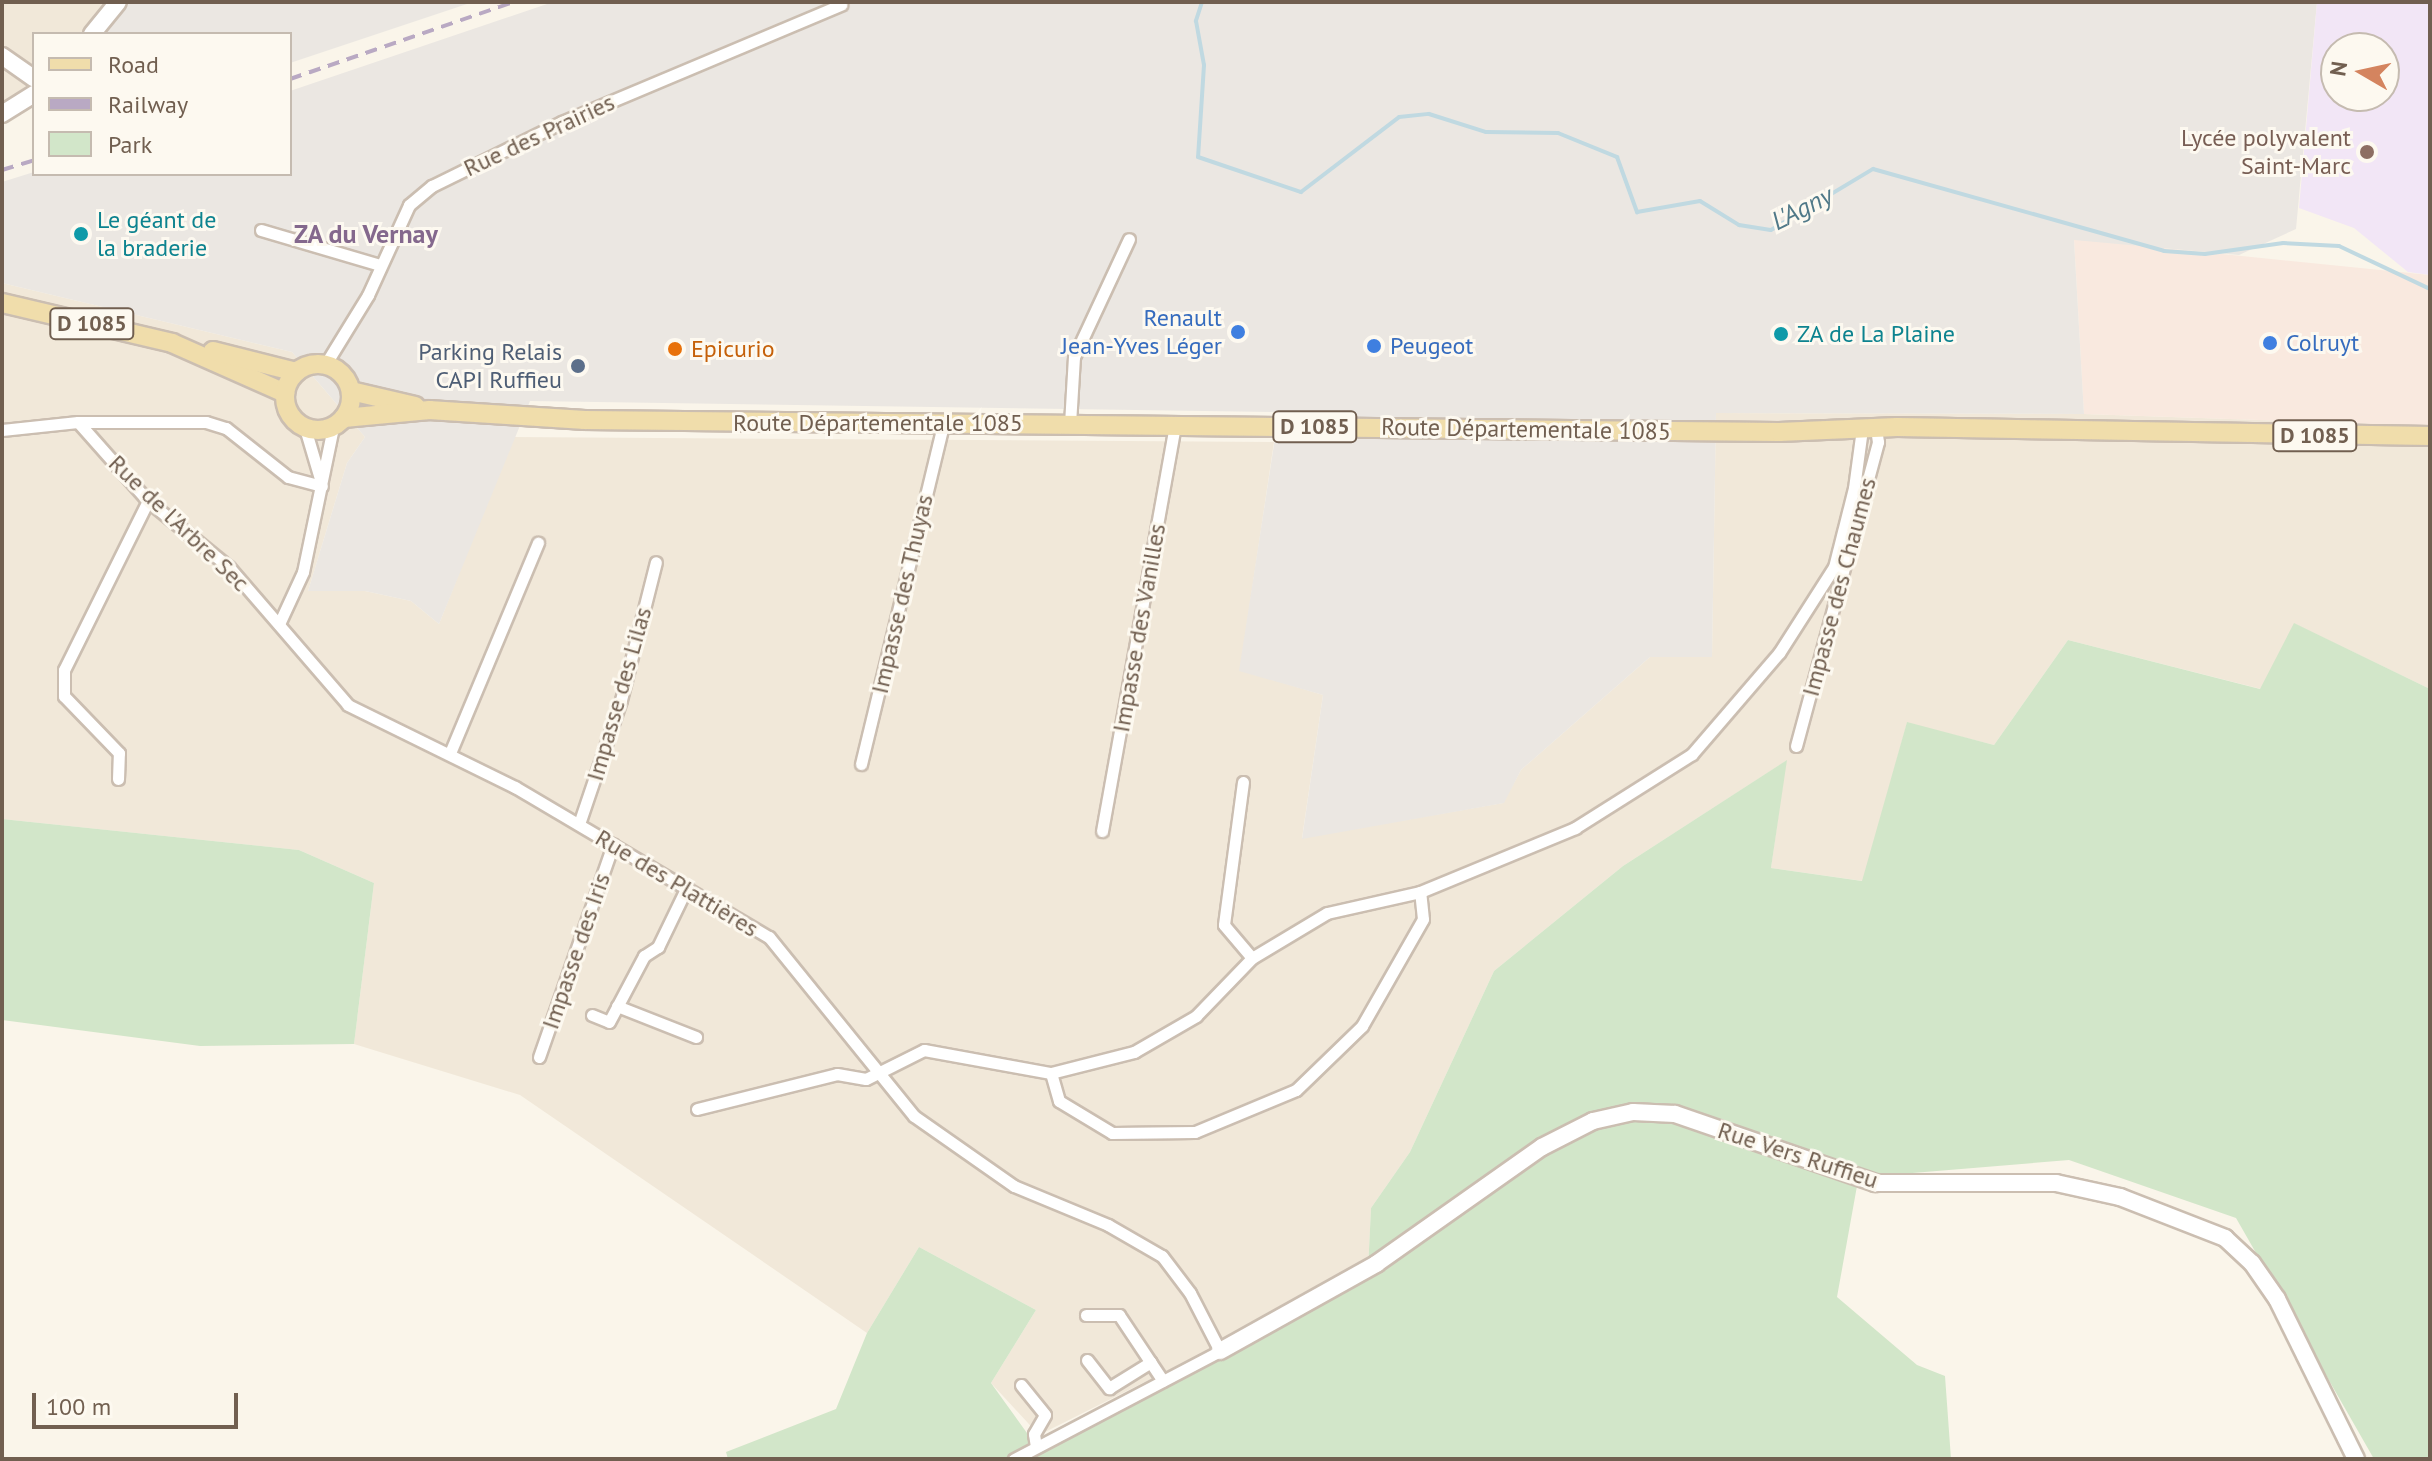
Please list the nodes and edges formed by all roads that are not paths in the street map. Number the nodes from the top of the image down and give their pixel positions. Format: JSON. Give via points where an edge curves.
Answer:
{"nodes":[{"id":1,"x":118,"y":2,"type":"edge"},
{"id":2,"x":841,"y":5,"type":"dead end"},
{"id":3,"x":94,"y":32,"type":"edge"},
{"id":4,"x":2,"y":56,"type":"edge"},
{"id":5,"x":32,"y":77,"type":"edge"},
{"id":6,"x":32,"y":95,"type":"edge"},
{"id":7,"x":2,"y":114,"type":"edge"},
{"id":8,"x":261,"y":230,"type":"dead end"},
{"id":9,"x":1129,"y":239,"type":"dead end"},
{"id":10,"x":380,"y":265,"type":"junction"},
{"id":11,"x":7,"y":304,"type":"edge"},
{"id":12,"x":172,"y":343,"type":"junction"},
{"id":13,"x":325,"y":365,"type":"junction"},
{"id":14,"x":296,"y":372,"type":"junction"},
{"id":15,"x":351,"y":391,"type":"junction"},
{"id":16,"x":285,"y":393,"type":"junction"},
{"id":17,"x":430,"y":410,"type":"junction"},
{"id":18,"x":78,"y":422,"type":"junction"},
{"id":19,"x":338,"y":422,"type":"junction"},
{"id":20,"x":943,"y":424,"type":"junction"},
{"id":21,"x":1070,"y":424,"type":"junction"},
{"id":22,"x":1175,"y":426,"type":"junction"},
{"id":23,"x":305,"y":428,"type":"junction"},
{"id":24,"x":1869,"y":428,"type":"junction"},
{"id":25,"x":2,"y":430,"type":"edge"},
{"id":26,"x":2430,"y":436,"type":"edge"},
{"id":27,"x":322,"y":486,"type":"junction"},
{"id":28,"x":148,"y":501,"type":"junction"},
{"id":29,"x":538,"y":543,"type":"dead end"},
{"id":30,"x":656,"y":562,"type":"dead end"},
{"id":31,"x":279,"y":624,"type":"junction"},
{"id":32,"x":1796,"y":746,"type":"dead end"},
{"id":33,"x":450,"y":753,"type":"junction"},
{"id":34,"x":861,"y":764,"type":"dead end"},
{"id":35,"x":118,"y":779,"type":"dead end"},
{"id":36,"x":1243,"y":782,"type":"dead end"},
{"id":37,"x":579,"y":824,"type":"junction"},
{"id":38,"x":1102,"y":831,"type":"dead end"},
{"id":39,"x":613,"y":845,"type":"junction"},
{"id":40,"x":687,"y":887,"type":"junction"},
{"id":41,"x":1420,"y":892,"type":"junction"},
{"id":42,"x":1252,"y":958,"type":"junction"},
{"id":43,"x":617,"y":1006,"type":"junction"},
{"id":44,"x":592,"y":1015,"type":"dead end"},
{"id":45,"x":696,"y":1037,"type":"dead end"},
{"id":46,"x":539,"y":1057,"type":"dead end"},
{"id":47,"x":1051,"y":1073,"type":"junction"},
{"id":48,"x":876,"y":1075,"type":"junction"},
{"id":49,"x":697,"y":1109,"type":"dead end"},
{"id":50,"x":1086,"y":1315,"type":"dead end"},
{"id":51,"x":1220,"y":1351,"type":"junction"},
{"id":52,"x":1087,"y":1360,"type":"dead end"},
{"id":53,"x":1151,"y":1362,"type":"junction"},
{"id":54,"x":1163,"y":1381,"type":"junction"},
{"id":55,"x":1021,"y":1385,"type":"dead end"},
{"id":56,"x":1036,"y":1446,"type":"junction"},
{"id":57,"x":1014,"y":1459,"type":"edge"},
{"id":58,"x":2356,"y":1459,"type":"edge"}],
"edges":[{"from":1,"to":3,"type":"street"},
{"from":2,"to":10,"type":"street","name":"Rue des Prairies","via":[[562,122],[446,178],[409,205]]},
{"from":4,"to":5,"type":"street"},
{"from":6,"to":7,"type":"street"},
{"from":8,"to":10,"type":"street"},
{"from":9,"to":21,"type":"street","via":[[1074,357]]},
{"from":10,"to":13,"type":"street","name":"Rue des Prairies"},
{"from":11,"to":12,"type":"main road","number":"D 1085"},
{"from":12,"to":14,"type":"main road","number":"D 1085"},
{"from":12,"to":16,"type":"main road","number":"D 1085"},
{"from":13,"to":14,"type":"main road"},
{"from":13,"to":15,"type":"main road","via":[[346,379]]},
{"from":14,"to":16,"type":"main road"},
{"from":15,"to":17,"type":"main road","number":"D 1085"},
{"from":15,"to":19,"type":"main road"},
{"from":16,"to":23,"type":"main road","via":[[286,407]]},
{"from":17,"to":19,"type":"main road","number":"D 1085"},
{"from":17,"to":20,"type":"main road","name":"Route Départementale 1085","number":"D 1085","via":[[584,420]]},
{"from":18,"to":25,"type":"street"},
{"from":18,"to":27,"type":"street","via":[[206,422],[226,428],[288,477]]},
{"from":18,"to":28,"type":"street","name":"Rue de l'Arbre Sec"},
{"from":19,"to":23,"type":"main road"},
{"from":19,"to":27,"type":"street"},
{"from":20,"to":21,"type":"main road","name":"Route Départementale 1085","number":"D 1085"},
{"from":20,"to":34,"type":"street","name":"Impasse des Thuyas"},
{"from":21,"to":22,"type":"main road","name":"Route Départementale 1085","number":"D 1085"},
{"from":22,"to":24,"type":"main road","name":"Route Départementale 1085","number":"D 1085"},
{"from":22,"to":38,"type":"street","name":"Impasse des Vanilles"},
{"from":23,"to":27,"type":"street"},
{"from":24,"to":26,"type":"main road","name":"Route Départementale 1085","number":"D 1085"},
{"from":24,"to":32,"type":"street","name":"Impasse des Chaumes","via":[[1878,442]]},
{"from":24,"to":41,"type":"street","via":[[1834,567],[1779,653],[1692,754],[1575,828]]},
{"from":27,"to":31,"type":"street","via":[[303,572]]},
{"from":28,"to":31,"type":"street","name":"Rue de l'Arbre Sec","via":[[229,567]]},
{"from":28,"to":35,"type":"street","via":[[64,670],[64,696],[119,753]]},
{"from":29,"to":33,"type":"street"},
{"from":30,"to":37,"type":"street","name":"Impasse des Lilas","via":[[621,700]]},
{"from":31,"to":33,"type":"street","name":"Rue des Plattières","via":[[348,705]]},
{"from":33,"to":37,"type":"street","name":"Rue des Plattières"},
{"from":36,"to":42,"type":"street","via":[[1224,925]]},
{"from":37,"to":39,"type":"street","name":"Rue des Plattières"},
{"from":39,"to":40,"type":"street","name":"Rue des Plattières"},
{"from":39,"to":46,"type":"street","name":"Impasse des Iris"},
{"from":40,"to":43,"type":"street","via":[[658,947],[644,956]]},
{"from":40,"to":48,"type":"street","name":"Rue des Plattières","via":[[769,937]]},
{"from":41,"to":42,"type":"street","via":[[1327,913]]},
{"from":41,"to":47,"type":"street","via":[[1423,919],[1362,1026],[1296,1090],[1195,1132],[1112,1133],[1059,1101]]},
{"from":42,"to":47,"type":"street","via":[[1196,1016],[1134,1052]]},
{"from":43,"to":44,"type":"street","via":[[609,1022]]},
{"from":43,"to":45,"type":"street"},
{"from":47,"to":48,"type":"street","via":[[924,1050]]},
{"from":48,"to":49,"type":"street","via":[[866,1079],[837,1074]]},
{"from":48,"to":51,"type":"street","name":"Rue des Plattières","via":[[914,1116],[983,1168],[1137,1239],[1162,1256],[1190,1293]]},
{"from":50,"to":53,"type":"street","via":[[1119,1315]]},
{"from":51,"to":54,"type":"street"},
{"from":51,"to":58,"type":"street","name":"Rue Vers Ruffieu","via":[[1376,1264],[1542,1147],[1593,1121],[1633,1112],[1675,1114],[1875,1183],[2056,1183],[2120,1197],[2225,1238],[2252,1263],[2277,1299]]},
{"from":52,"to":53,"type":"street","via":[[1109,1388]]},
{"from":53,"to":54,"type":"street"},
{"from":54,"to":56,"type":"street"},
{"from":55,"to":56,"type":"street","via":[[1045,1415],[1034,1434]]},
{"from":56,"to":57,"type":"street"}]}
